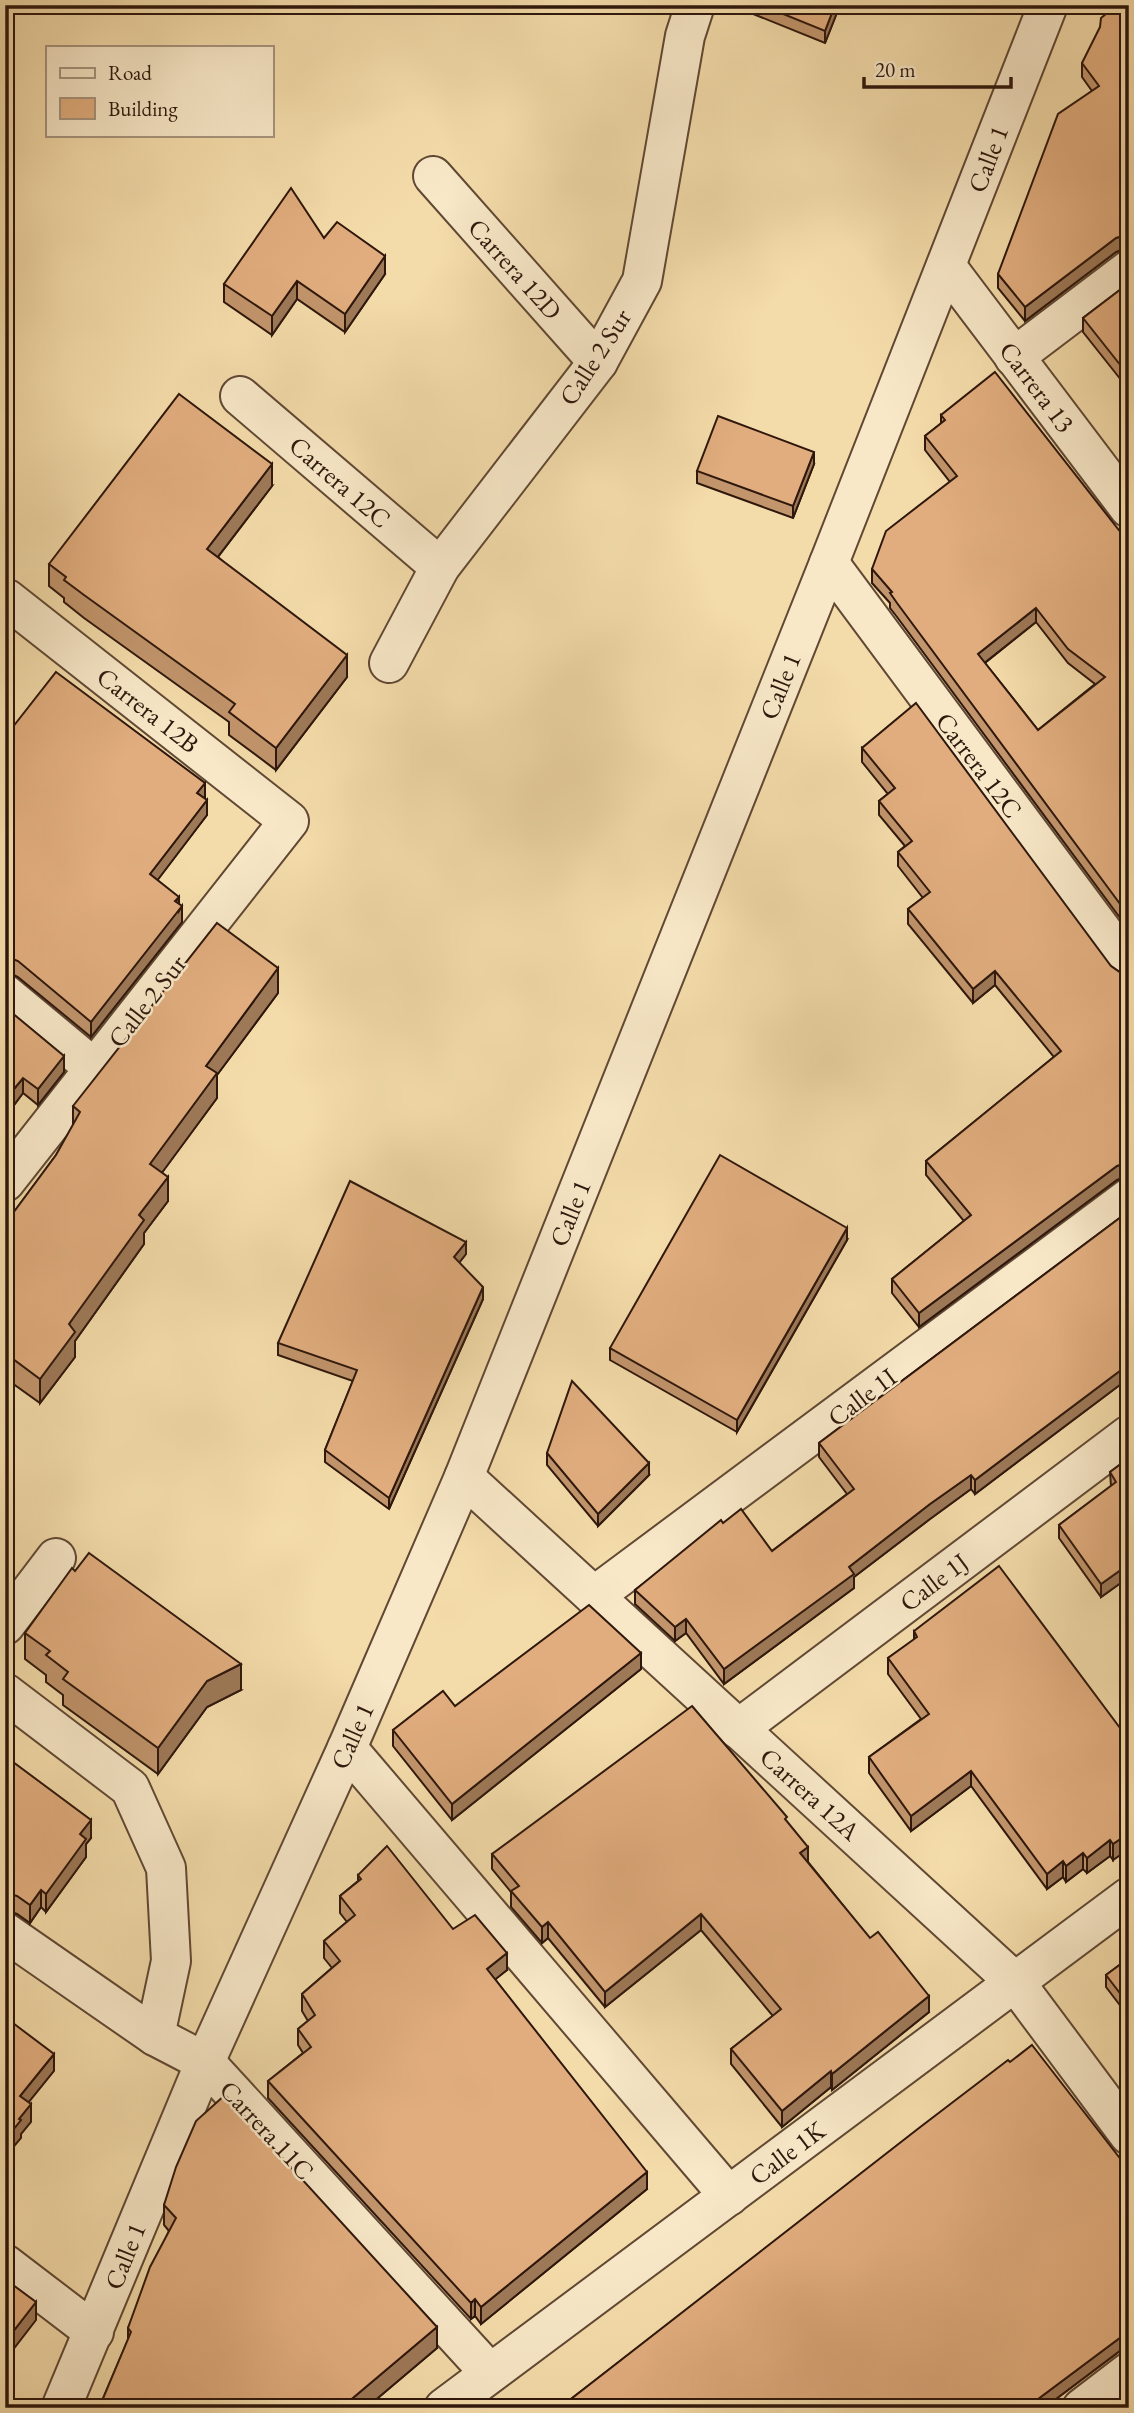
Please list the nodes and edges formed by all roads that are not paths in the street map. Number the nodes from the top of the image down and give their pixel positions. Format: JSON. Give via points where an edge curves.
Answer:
{"nodes":[{"id":1,"x":695,"y":5,"type":"edge"},
{"id":2,"x":1048,"y":5,"type":"edge"},
{"id":3,"x":433,"y":176,"type":"dead end"},
{"id":4,"x":946,"y":266,"type":"junction"},
{"id":5,"x":1129,"y":270,"type":"edge"},
{"id":6,"x":1014,"y":357,"type":"junction"},
{"id":7,"x":598,"y":362,"type":"junction"},
{"id":8,"x":240,"y":396,"type":"dead end"},
{"id":9,"x":1129,"y":509,"type":"edge"},
{"id":10,"x":829,"y":563,"type":"junction"},
{"id":11,"x":440,"y":567,"type":"junction"},
{"id":12,"x":6,"y":600,"type":"edge"},
{"id":13,"x":389,"y":663,"type":"dead end"},
{"id":14,"x":289,"y":821,"type":"joint"},
{"id":15,"x":1129,"y":967,"type":"edge"},
{"id":16,"x":5,"y":994,"type":"edge"},
{"id":17,"x":94,"y":1068,"type":"junction"},
{"id":18,"x":5,"y":1182,"type":"edge"},
{"id":19,"x":1129,"y":1198,"type":"edge"},
{"id":20,"x":1129,"y":1434,"type":"edge"},
{"id":21,"x":464,"y":1477,"type":"junction"},
{"id":22,"x":56,"y":1558,"type":"dead end"},
{"id":23,"x":594,"y":1596,"type":"junction"},
{"id":24,"x":5,"y":1625,"type":"edge"},
{"id":25,"x":5,"y":1693,"type":"edge"},
{"id":26,"x":738,"y":1729,"type":"junction"},
{"id":27,"x":347,"y":1748,"type":"junction"},
{"id":28,"x":1129,"y":1898,"type":"edge"},
{"id":29,"x":5,"y":1932,"type":"edge"},
{"id":30,"x":1015,"y":1982,"type":"junction"},
{"id":31,"x":155,"y":2036,"type":"junction"},
{"id":32,"x":205,"y":2062,"type":"junction"},
{"id":33,"x":1129,"y":2135,"type":"edge"},
{"id":34,"x":729,"y":2196,"type":"junction"},
{"id":35,"x":5,"y":2264,"type":"edge"},
{"id":36,"x":94,"y":2332,"type":"junction"},
{"id":37,"x":1129,"y":2372,"type":"edge"},
{"id":38,"x":491,"y":2374,"type":"junction"},
{"id":39,"x":61,"y":2408,"type":"edge"},
{"id":40,"x":444,"y":2408,"type":"edge"},
{"id":41,"x":1082,"y":2408,"type":"edge"}],
"edges":[{"from":1,"to":7,"type":"street","name":"Calle 2 Sur","via":[[685,36],[642,281]]},
{"from":2,"to":4,"type":"street","name":"Calle 1"},
{"from":3,"to":7,"type":"street","name":"Carrera 12D"},
{"from":4,"to":6,"type":"street","name":"Carrera 13"},
{"from":4,"to":10,"type":"street","name":"Calle 1"},
{"from":5,"to":6,"type":"street"},
{"from":6,"to":9,"type":"street","name":"Carrera 13"},
{"from":7,"to":11,"type":"street","name":"Calle 2 Sur"},
{"from":8,"to":11,"type":"street","name":"Carrera 12C"},
{"from":10,"to":15,"type":"street","name":"Carrera 12C"},
{"from":10,"to":21,"type":"street","name":"Calle 1"},
{"from":11,"to":13,"type":"street","name":"Calle 2 Sur"},
{"from":12,"to":14,"type":"street","name":"Carrera 12B"},
{"from":14,"to":17,"type":"street","name":"Calle 2 Sur"},
{"from":16,"to":17,"type":"street"},
{"from":17,"to":18,"type":"street","name":"Calle 2 Sur"},
{"from":19,"to":23,"type":"street","name":"Calle 1I"},
{"from":20,"to":26,"type":"street","name":"Calle 1J"},
{"from":21,"to":23,"type":"street","name":"Carrera 12A"},
{"from":21,"to":27,"type":"street","name":"Calle 1"},
{"from":22,"to":24,"type":"street"},
{"from":23,"to":26,"type":"street","name":"Carrera 12A"},
{"from":25,"to":31,"type":"street","via":[[130,1788],[166,1868],[171,1961]]},
{"from":26,"to":30,"type":"street","name":"Carrera 12A"},
{"from":27,"to":32,"type":"street","name":"Calle 1"},
{"from":27,"to":34,"type":"street"},
{"from":28,"to":30,"type":"street","name":"Calle 1K"},
{"from":29,"to":31,"type":"street","name":"Carrera 11C"},
{"from":30,"to":33,"type":"street","name":"Carrera 12A"},
{"from":30,"to":34,"type":"street","name":"Calle 1K"},
{"from":31,"to":32,"type":"street","name":"Carrera 11C"},
{"from":32,"to":36,"type":"street","name":"Calle 1"},
{"from":32,"to":38,"type":"street","name":"Carrera 11C"},
{"from":34,"to":38,"type":"street","name":"Calle 1K"},
{"from":35,"to":36,"type":"street"},
{"from":36,"to":39,"type":"street","name":"Calle 1"},
{"from":37,"to":41,"type":"street"},
{"from":38,"to":40,"type":"street","name":"Calle 1K"}]}
